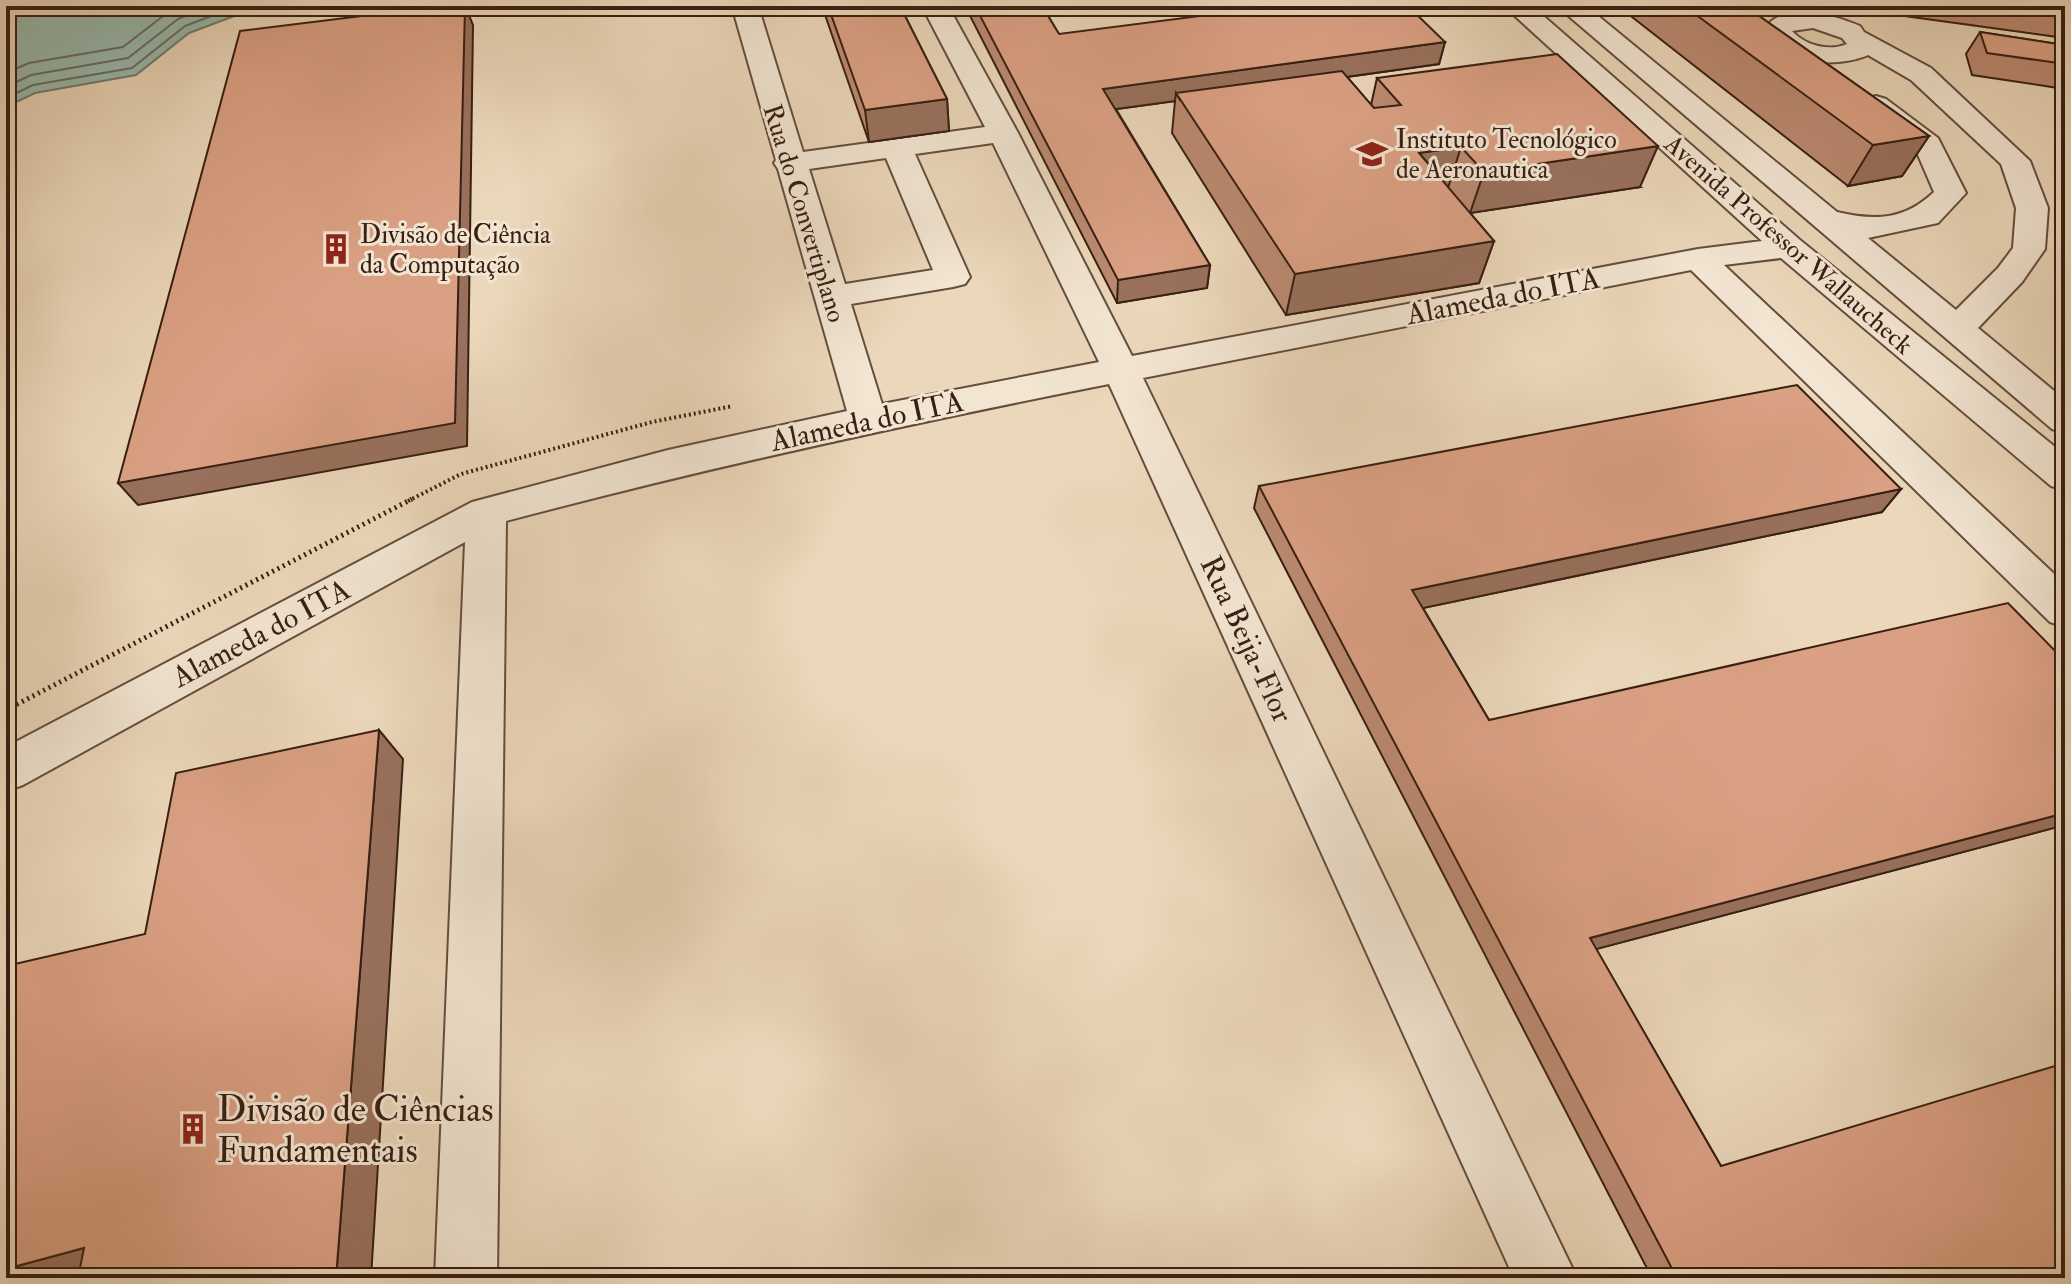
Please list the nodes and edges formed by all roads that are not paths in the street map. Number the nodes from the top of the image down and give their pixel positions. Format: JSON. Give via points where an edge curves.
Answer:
{"nodes":[{"id":1,"x":745,"y":6,"type":"edge"},
{"id":2,"x":935,"y":6,"type":"edge"},
{"id":3,"x":1517,"y":6,"type":"edge"},
{"id":4,"x":1570,"y":6,"type":"edge"},
{"id":5,"x":1759,"y":6,"type":"edge"},
{"id":6,"x":1789,"y":21,"type":"junction"},
{"id":7,"x":1858,"y":38,"type":"junction"},
{"id":8,"x":1804,"y":51,"type":"junction"},
{"id":9,"x":1003,"y":133,"type":"junction"},
{"id":10,"x":897,"y":148,"type":"junction"},
{"id":11,"x":789,"y":163,"type":"junction"},
{"id":12,"x":1824,"y":219,"type":"junction"},
{"id":13,"x":1788,"y":247,"type":"junction"},
{"id":14,"x":1698,"y":259,"type":"junction"},
{"id":15,"x":830,"y":297,"type":"junction"},
{"id":16,"x":1956,"y":330,"type":"junction"},
{"id":17,"x":1121,"y":370,"type":"junction"},
{"id":18,"x":868,"y":419,"type":"junction"},
{"id":19,"x":2065,"y":420,"type":"edge"},
{"id":20,"x":2065,"y":476,"type":"edge"},
{"id":21,"x":486,"y":512,"type":"junction"},
{"id":22,"x":2065,"y":610,"type":"edge"},
{"id":23,"x":6,"y":770,"type":"edge"},
{"id":24,"x":466,"y":1278,"type":"edge"},
{"id":25,"x":1546,"y":1278,"type":"edge"}],
"edges":[{"from":1,"to":11,"type":"lane","name":"Rua do Convertiplano"},
{"from":2,"to":9,"type":"lane","name":"Rua Beija-Flor"},
{"from":3,"to":13,"type":"lane","name":"Avenida Professor Wallaucheck"},
{"from":4,"to":12,"type":"lane","name":"Avenida Professor Wallaucheck"},
{"from":5,"to":6,"type":"lane"},
{"from":6,"to":7,"type":"lane","via":[[1827,22]]},
{"from":6,"to":8,"type":"lane","via":[[1778,28],[1779,34]]},
{"from":7,"to":8,"type":"lane","via":[[1858,49],[1843,55]]},
{"from":7,"to":16,"type":"lane","via":[[1921,74],[2015,161],[2032,208],[2029,249]]},
{"from":8,"to":12,"type":"lane","via":[[1928,144],[1950,193],[1927,216],[1867,229]]},
{"from":9,"to":10,"type":"lane"},
{"from":9,"to":17,"type":"lane","name":"Rua Beija-Flor"},
{"from":10,"to":11,"type":"lane"},
{"from":10,"to":15,"type":"lane","via":[[953,277]]},
{"from":11,"to":15,"type":"lane","name":"Rua do Convertiplano"},
{"from":12,"to":16,"type":"lane","name":"Avenida Professor Wallaucheck"},
{"from":13,"to":14,"type":"lane","name":"Alameda do ITA"},
{"from":13,"to":20,"type":"lane","name":"Avenida Professor Wallaucheck"},
{"from":14,"to":17,"type":"lane","name":"Alameda do ITA"},
{"from":14,"to":22,"type":"lane"},
{"from":15,"to":18,"type":"lane","name":"Rua do Convertiplano"},
{"from":16,"to":19,"type":"lane","name":"Avenida Professor Wallaucheck"},
{"from":17,"to":18,"type":"lane","name":"Alameda do ITA"},
{"from":17,"to":25,"type":"lane","name":"Rua Beija-Flor"},
{"from":18,"to":21,"type":"lane","name":"Alameda do ITA"},
{"from":21,"to":23,"type":"lane","name":"Alameda do ITA"},
{"from":21,"to":24,"type":"lane"}]}
